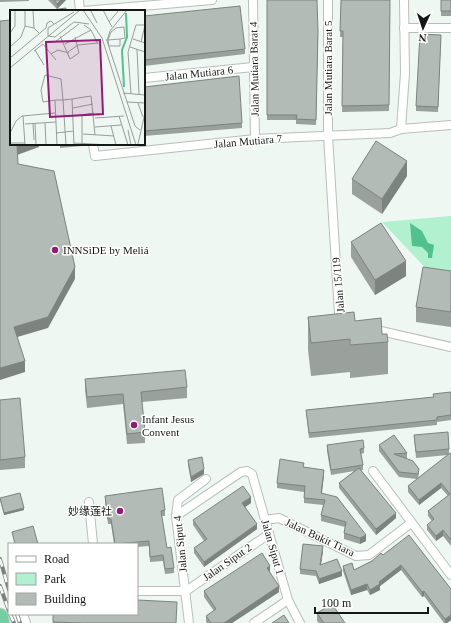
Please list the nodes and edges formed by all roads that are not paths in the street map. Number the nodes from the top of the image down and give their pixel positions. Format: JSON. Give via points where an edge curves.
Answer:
{"nodes":[{"id":1,"x":78,"y":0,"type":"edge"},
{"id":2,"x":212,"y":0,"type":"edge"},
{"id":3,"x":253,"y":0,"type":"edge"},
{"id":4,"x":328,"y":0,"type":"edge"},
{"id":5,"x":404,"y":0,"type":"edge"},
{"id":6,"x":182,"y":2,"type":"edge"},
{"id":7,"x":81,"y":10,"type":"edge"},
{"id":8,"x":92,"y":10,"type":"edge"},
{"id":9,"x":404,"y":28,"type":"junction"},
{"id":10,"x":451,"y":28,"type":"edge"},
{"id":11,"x":254,"y":67,"type":"junction"},
{"id":12,"x":145,"y":78,"type":"edge"},
{"id":13,"x":451,"y":125,"type":"edge"},
{"id":14,"x":401,"y":129,"type":"junction"},
{"id":15,"x":328,"y":136,"type":"junction"},
{"id":16,"x":255,"y":139,"type":"junction"},
{"id":17,"x":94,"y":145,"type":"edge"},
{"id":18,"x":451,"y":347,"type":"edge"},
{"id":19,"x":373,"y":471,"type":"dead end"},
{"id":20,"x":206,"y":479,"type":"dead end"},
{"id":21,"x":89,"y":502,"type":"dead end"},
{"id":22,"x":176,"y":516,"type":"junction"},
{"id":23,"x":265,"y":520,"type":"junction"},
{"id":24,"x":411,"y":523,"type":"junction"},
{"id":25,"x":268,"y":534,"type":"junction"},
{"id":26,"x":93,"y":543,"type":"edge"},
{"id":27,"x":451,"y":575,"type":"edge"},
{"id":28,"x":138,"y":591,"type":"edge"},
{"id":29,"x":186,"y":591,"type":"junction"},
{"id":30,"x":288,"y":600,"type":"junction"},
{"id":31,"x":0,"y":616,"type":"edge"},
{"id":32,"x":2,"y":623,"type":"edge"},
{"id":33,"x":189,"y":623,"type":"edge"},
{"id":34,"x":254,"y":623,"type":"edge"},
{"id":35,"x":300,"y":623,"type":"edge"}],
"edges":[{"from":1,"to":7,"type":"street"},
{"from":2,"to":6,"type":"street"},
{"from":3,"to":11,"type":"street","name":"Jalan Mutiara Barat 4"},
{"from":4,"to":15,"type":"street","name":"Jalan Mutiara Barat 5"},
{"from":5,"to":9,"type":"street"},
{"from":6,"to":8,"type":"street"},
{"from":9,"to":10,"type":"street"},
{"from":9,"to":14,"type":"street"},
{"from":11,"to":12,"type":"street","name":"Jalan Mutiara 6"},
{"from":11,"to":16,"type":"street","name":"Jalan Mutiara Barat 4"},
{"from":13,"to":14,"type":"street"},
{"from":14,"to":15,"type":"street","name":"Jalan Mutiara 7","via":[[390,133]]},
{"from":15,"to":16,"type":"street","name":"Jalan Mutiara 7"},
{"from":15,"to":18,"type":"street","name":"Jalan 15/119","via":[[341,318],[357,325]]},
{"from":16,"to":17,"type":"street","name":"Jalan Mutiara 7","via":[[95,156]]},
{"from":19,"to":24,"type":"street"},
{"from":20,"to":22,"type":"street","name":"Jalan Siput 4","via":[[178,500]]},
{"from":21,"to":26,"type":"street"},
{"from":22,"to":23,"type":"street","name":"Jalan Siput 1","via":[[241,472],[247,471],[252,474]]},
{"from":22,"to":29,"type":"street","name":"Jalan Siput 4"},
{"from":23,"to":24,"type":"street","name":"Jalan Bukit Tiara","via":[[279,518],[356,556],[369,555]]},
{"from":23,"to":25,"type":"street","name":"Jalan Siput 1"},
{"from":24,"to":27,"type":"street"},
{"from":25,"to":29,"type":"street","name":"Jalan Siput 2"},
{"from":25,"to":30,"type":"street","name":"Jalan Siput 1"},
{"from":28,"to":29,"type":"street"},
{"from":29,"to":33,"type":"street","name":"Jalan Siput 4"},
{"from":30,"to":34,"type":"street"},
{"from":30,"to":35,"type":"street","name":"Jalan Siput 1"},
{"from":31,"to":32,"type":"highway"}]}
